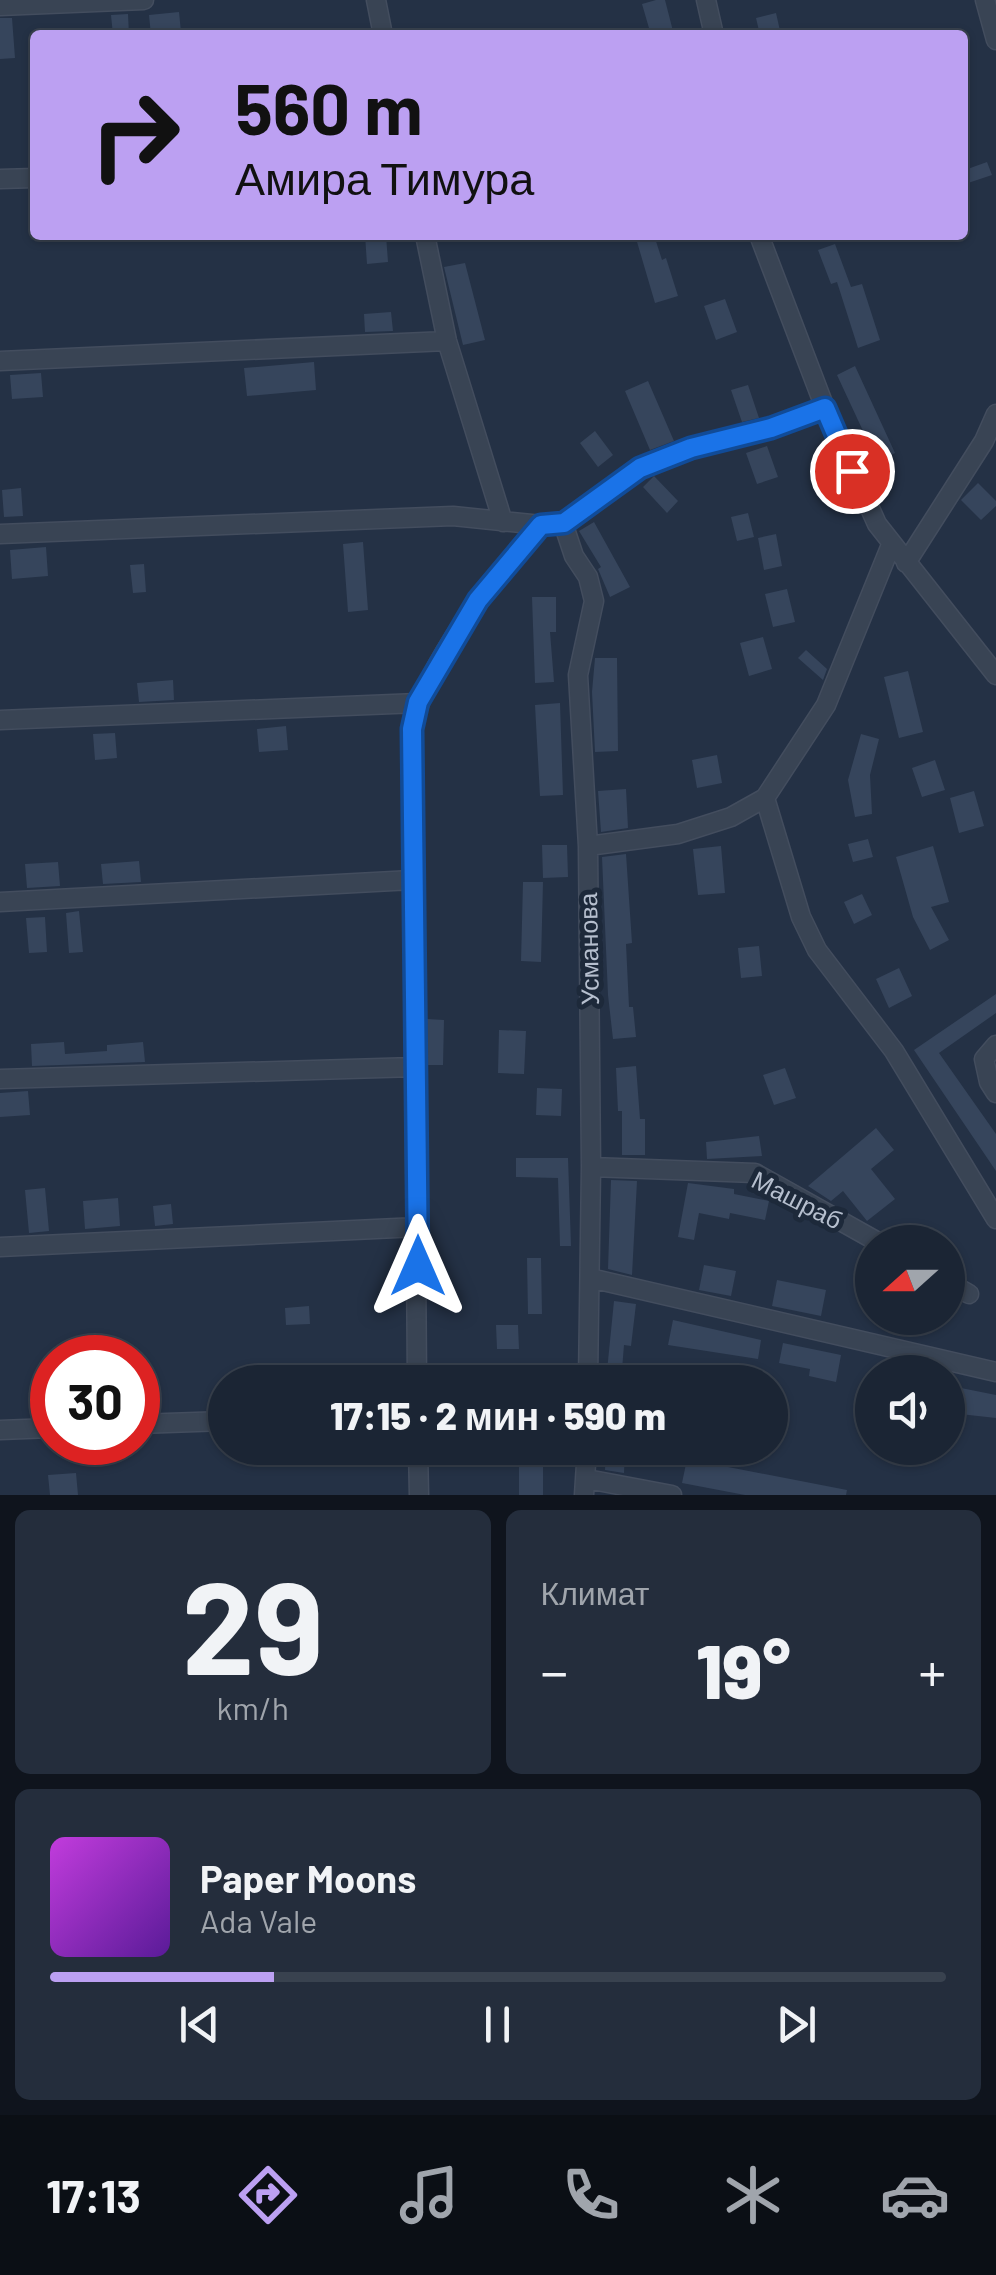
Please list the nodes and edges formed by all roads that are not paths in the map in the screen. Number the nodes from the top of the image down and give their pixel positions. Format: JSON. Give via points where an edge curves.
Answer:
{"nodes":[{"id":1,"x":144,"y":0,"type":"edge"},
{"id":2,"x":376,"y":0,"type":"edge"},
{"id":3,"x":706,"y":0,"type":"edge"},
{"id":4,"x":985,"y":0,"type":"edge"},
{"id":5,"x":0,"y":6,"type":"edge"},
{"id":6,"x":382,"y":30,"type":"edge"},
{"id":7,"x":713,"y":30,"type":"edge"},
{"id":8,"x":996,"y":40,"type":"edge"},
{"id":9,"x":30,"y":178,"type":"edge"},
{"id":10,"x":0,"y":179,"type":"edge"},
{"id":11,"x":426,"y":240,"type":"edge"},
{"id":12,"x":761,"y":240,"type":"edge"},
{"id":13,"x":447,"y":341,"type":"junction"},
{"id":14,"x":0,"y":361,"type":"edge"},
{"id":15,"x":825,"y":408,"type":"junction"},
{"id":16,"x":996,"y":414,"type":"edge"},
{"id":17,"x":503,"y":522,"type":"junction"},
{"id":18,"x":564,"y":523,"type":"junction"},
{"id":19,"x":541,"y":525,"type":"junction"},
{"id":20,"x":0,"y":534,"type":"edge"},
{"id":21,"x":891,"y":545,"type":"junction"},
{"id":22,"x":906,"y":563,"type":"junction"},
{"id":23,"x":996,"y":675,"type":"edge"},
{"id":24,"x":418,"y":702,"type":"junction"},
{"id":25,"x":0,"y":720,"type":"edge"},
{"id":26,"x":765,"y":798,"type":"junction"},
{"id":27,"x":588,"y":846,"type":"junction"},
{"id":28,"x":412,"y":880,"type":"junction"},
{"id":29,"x":0,"y":902,"type":"edge"},
{"id":30,"x":996,"y":1045,"type":"edge"},
{"id":31,"x":416,"y":1067,"type":"junction"},
{"id":32,"x":0,"y":1079,"type":"edge"},
{"id":33,"x":996,"y":1093,"type":"edge"},
{"id":34,"x":592,"y":1167,"type":"junction"},
{"id":35,"x":996,"y":1219,"type":"edge"},
{"id":36,"x":418,"y":1226,"type":"junction"},
{"id":37,"x":855,"y":1229,"type":"edge"},
{"id":38,"x":0,"y":1247,"type":"edge"},
{"id":39,"x":590,"y":1278,"type":"junction"},
{"id":40,"x":965,"y":1292,"type":"edge"},
{"id":41,"x":969,"y":1294,"type":"dead end"},
{"id":42,"x":418,"y":1365,"type":"edge"},
{"id":43,"x":588,"y":1365,"type":"edge"},
{"id":44,"x":996,"y":1372,"type":"edge"},
{"id":45,"x":208,"y":1422,"type":"edge"},
{"id":46,"x":160,"y":1423,"type":"edge"},
{"id":47,"x":30,"y":1429,"type":"edge"},
{"id":48,"x":0,"y":1430,"type":"edge"},
{"id":49,"x":418,"y":1465,"type":"edge"},
{"id":50,"x":586,"y":1487,"type":"edge"},
{"id":51,"x":419,"y":1495,"type":"edge"},
{"id":52,"x":672,"y":1495,"type":"edge"}],
"edges":[{"from":1,"to":5,"type":"street"},
{"from":2,"to":6,"type":"street"},
{"from":3,"to":7,"type":"street"},
{"from":4,"to":8,"type":"street"},
{"from":9,"to":10,"type":"street"},
{"from":11,"to":13,"type":"street"},
{"from":12,"to":15,"type":"street"},
{"from":13,"to":14,"type":"street"},
{"from":13,"to":17,"type":"street"},
{"from":15,"to":18,"type":"street","via":[[640,468]]},
{"from":15,"to":21,"type":"street"},
{"from":16,"to":22,"type":"street"},
{"from":17,"to":19,"type":"street"},
{"from":17,"to":20,"type":"street","via":[[454,516]]},
{"from":18,"to":19,"type":"street"},
{"from":18,"to":27,"type":"street","name":"Усманова","via":[[594,600],[578,675]]},
{"from":19,"to":24,"type":"street","via":[[478,600]]},
{"from":21,"to":22,"type":"street"},
{"from":21,"to":26,"type":"street","via":[[826,705]]},
{"from":22,"to":23,"type":"street"},
{"from":24,"to":25,"type":"street"},
{"from":24,"to":28,"type":"street","via":[[412,729]]},
{"from":26,"to":27,"type":"street","via":[[678,834]]},
{"from":26,"to":35,"type":"street","via":[[817,950],[894,1051]]},
{"from":27,"to":34,"type":"street","name":"Усманова"},
{"from":28,"to":29,"type":"street"},
{"from":28,"to":31,"type":"street"},
{"from":30,"to":33,"type":"street","via":[[984,1059]]},
{"from":31,"to":32,"type":"street"},
{"from":31,"to":36,"type":"street"},
{"from":34,"to":37,"type":"street","name":"Машраб","via":[[755,1173]]},
{"from":34,"to":39,"type":"street","name":"Усманова"},
{"from":36,"to":38,"type":"street"},
{"from":36,"to":42,"type":"street"},
{"from":39,"to":43,"type":"street","name":"Усманова"},
{"from":39,"to":44,"type":"street"},
{"from":40,"to":41,"type":"street"},
{"from":45,"to":46,"type":"street"},
{"from":47,"to":48,"type":"street"},
{"from":49,"to":51,"type":"street"},
{"from":50,"to":52,"type":"street"}]}
